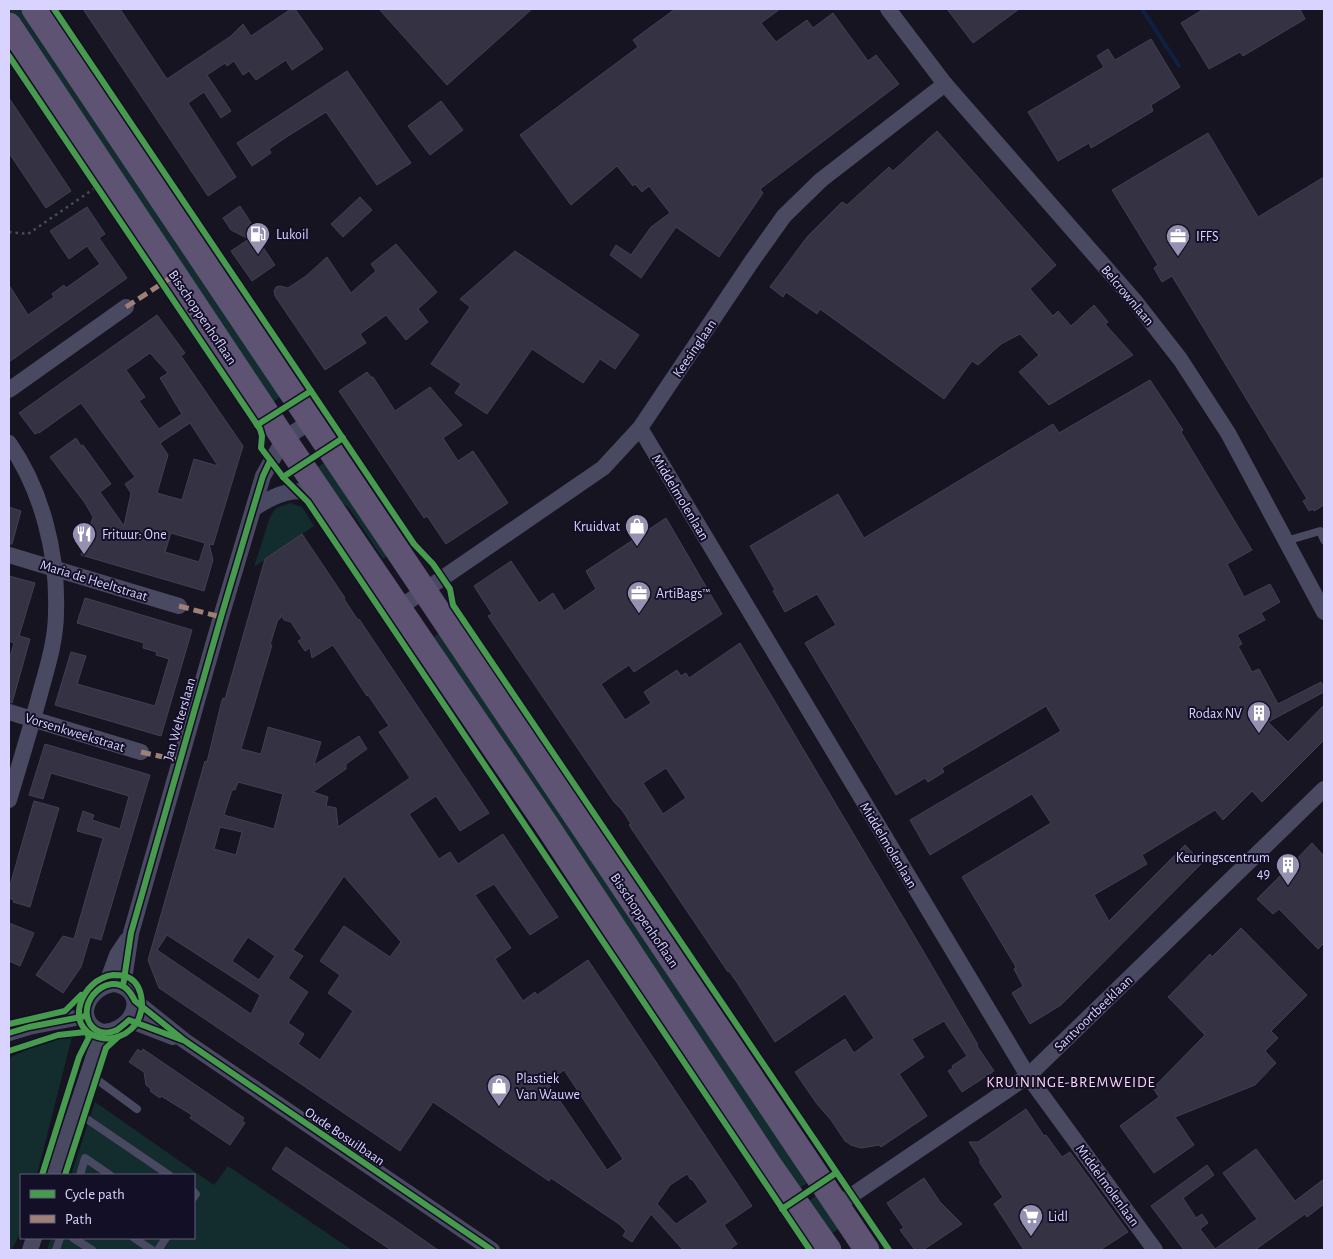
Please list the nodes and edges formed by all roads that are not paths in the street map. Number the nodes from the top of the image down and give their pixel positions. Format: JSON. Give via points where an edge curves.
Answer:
{"nodes":[{"id":1,"x":34,"y":9,"type":"edge"},
{"id":2,"x":888,"y":9,"type":"edge"},
{"id":3,"x":9,"y":25,"type":"edge"},
{"id":4,"x":945,"y":84,"type":"junction"},
{"id":5,"x":126,"y":307,"type":"dead end"},
{"id":6,"x":9,"y":390,"type":"edge"},
{"id":7,"x":311,"y":421,"type":"junction"},
{"id":8,"x":640,"y":428,"type":"junction"},
{"id":9,"x":284,"y":439,"type":"junction"},
{"id":10,"x":9,"y":443,"type":"edge"},
{"id":11,"x":322,"y":494,"type":"junction"},
{"id":12,"x":253,"y":509,"type":"junction"},
{"id":13,"x":1324,"y":540,"type":"edge"},
{"id":14,"x":1286,"y":541,"type":"junction"},
{"id":15,"x":9,"y":555,"type":"edge"},
{"id":16,"x":54,"y":568,"type":"junction"},
{"id":17,"x":424,"y":590,"type":"junction"},
{"id":18,"x":179,"y":606,"type":"dead end"},
{"id":19,"x":399,"y":608,"type":"junction"},
{"id":20,"x":1324,"y":612,"type":"edge"},
{"id":21,"x":9,"y":712,"type":"edge"},
{"id":22,"x":33,"y":719,"type":"junction"},
{"id":23,"x":141,"y":752,"type":"dead end"},
{"id":24,"x":1324,"y":789,"type":"edge"},
{"id":25,"x":9,"y":800,"type":"edge"},
{"id":26,"x":131,"y":933,"type":"junction"},
{"id":27,"x":106,"y":985,"type":"junction"},
{"id":28,"x":123,"y":986,"type":"junction"},
{"id":29,"x":135,"y":1001,"type":"junction"},
{"id":30,"x":86,"y":1016,"type":"junction"},
{"id":31,"x":130,"y":1020,"type":"junction"},
{"id":32,"x":102,"y":1032,"type":"junction"},
{"id":33,"x":9,"y":1033,"type":"edge"},
{"id":34,"x":185,"y":1041,"type":"junction"},
{"id":35,"x":88,"y":1074,"type":"junction"},
{"id":36,"x":1028,"y":1076,"type":"junction"},
{"id":37,"x":137,"y":1109,"type":"dead end"},
{"id":38,"x":75,"y":1111,"type":"junction"},
{"id":39,"x":54,"y":1174,"type":"edge"},
{"id":40,"x":80,"y":1174,"type":"edge"},
{"id":41,"x":109,"y":1174,"type":"edge"},
{"id":42,"x":168,"y":1174,"type":"edge"},
{"id":43,"x":836,"y":1206,"type":"junction"},
{"id":44,"x":75,"y":1239,"type":"edge"},
{"id":45,"x":136,"y":1239,"type":"edge"},
{"id":46,"x":165,"y":1239,"type":"edge"},
{"id":47,"x":92,"y":1250,"type":"edge"},
{"id":48,"x":152,"y":1250,"type":"edge"},
{"id":49,"x":158,"y":1250,"type":"edge"},
{"id":50,"x":492,"y":1250,"type":"edge"},
{"id":51,"x":829,"y":1250,"type":"edge"},
{"id":52,"x":867,"y":1250,"type":"edge"},
{"id":53,"x":1156,"y":1250,"type":"edge"}],
"edges":[{"from":1,"to":7,"type":"main road","name":"Bisschoppenhoflaan"},
{"from":2,"to":4,"type":"street","name":"Belcrownlaan"},
{"from":3,"to":9,"type":"main road","name":"Bisschoppenhoflaan"},
{"from":4,"to":8,"type":"street","name":"Keesinglaan","via":[[821,180],[784,216]]},
{"from":4,"to":14,"type":"street","name":"Belcrownlaan","via":[[1134,300],[1180,359],[1228,433]]},
{"from":5,"to":6,"type":"street"},
{"from":7,"to":9,"type":"street","name":"Jan Welterslaan"},
{"from":7,"to":17,"type":"main road","name":"Bisschoppenhoflaan"},
{"from":8,"to":17,"type":"street","name":"Keesinglaan","via":[[603,468]]},
{"from":8,"to":36,"type":"street","name":"Middelmolenlaan"},
{"from":9,"to":11,"type":"main road","name":"Bisschoppenhoflaan"},
{"from":9,"to":12,"type":"street","name":"Jan Welterslaan","via":[[264,476]]},
{"from":10,"to":16,"type":"street","via":[[38,500],[49,534]]},
{"from":11,"to":12,"type":"street","via":[[290,491],[275,495]]},
{"from":11,"to":19,"type":"main road","name":"Bisschoppenhoflaan"},
{"from":12,"to":26,"type":"street","name":"Jan Welterslaan"},
{"from":13,"to":14,"type":"lane","via":[[1320,532]]},
{"from":14,"to":20,"type":"street","name":"Belcrownlaan"},
{"from":15,"to":16,"type":"street","name":"Maria de Heeltstraat"},
{"from":16,"to":18,"type":"street","name":"Maria de Heeltstraat"},
{"from":16,"to":22,"type":"street","via":[[56,613],[52,647]]},
{"from":17,"to":19,"type":"street"},
{"from":17,"to":43,"type":"main road","name":"Bisschoppenhoflaan"},
{"from":19,"to":51,"type":"main road","name":"Bisschoppenhoflaan"},
{"from":21,"to":22,"type":"street","name":"Vorsenkweekstraat"},
{"from":22,"to":23,"type":"street","name":"Vorsenkweekstraat"},
{"from":22,"to":25,"type":"street"},
{"from":24,"to":36,"type":"street","name":"Santvoortbeeklaan"},
{"from":26,"to":27,"type":"street","name":"Jan Welterslaan","via":[[117,955]]},
{"from":26,"to":28,"type":"street","name":"Jan Welterslaan"},
{"from":27,"to":28,"type":"street"},
{"from":27,"to":30,"type":"street","via":[[97,990],[88,1002]]},
{"from":28,"to":29,"type":"street"},
{"from":29,"to":31,"type":"street"},
{"from":29,"to":34,"type":"street","name":"Oude Bosuilbaan"},
{"from":30,"to":32,"type":"street","via":[[90,1025]]},
{"from":30,"to":33,"type":"street"},
{"from":31,"to":32,"type":"street","via":[[117,1030]]},
{"from":31,"to":34,"type":"street","name":"Oude Bosuilbaan"},
{"from":32,"to":35,"type":"street"},
{"from":34,"to":50,"type":"street","name":"Oude Bosuilbaan"},
{"from":35,"to":37,"type":"lane"},
{"from":35,"to":38,"type":"street"},
{"from":36,"to":43,"type":"street","name":"Santvoortbeeklaan"},
{"from":36,"to":53,"type":"street","name":"Middelmolenlaan"},
{"from":38,"to":39,"type":"street"},
{"from":38,"to":42,"type":"lane"},
{"from":40,"to":41,"type":"lane","via":[[85,1158]]},
{"from":43,"to":52,"type":"main road","name":"Bisschoppenhoflaan"},
{"from":44,"to":47,"type":"lane"},
{"from":45,"to":48,"type":"lane"},
{"from":46,"to":49,"type":"lane"}]}
